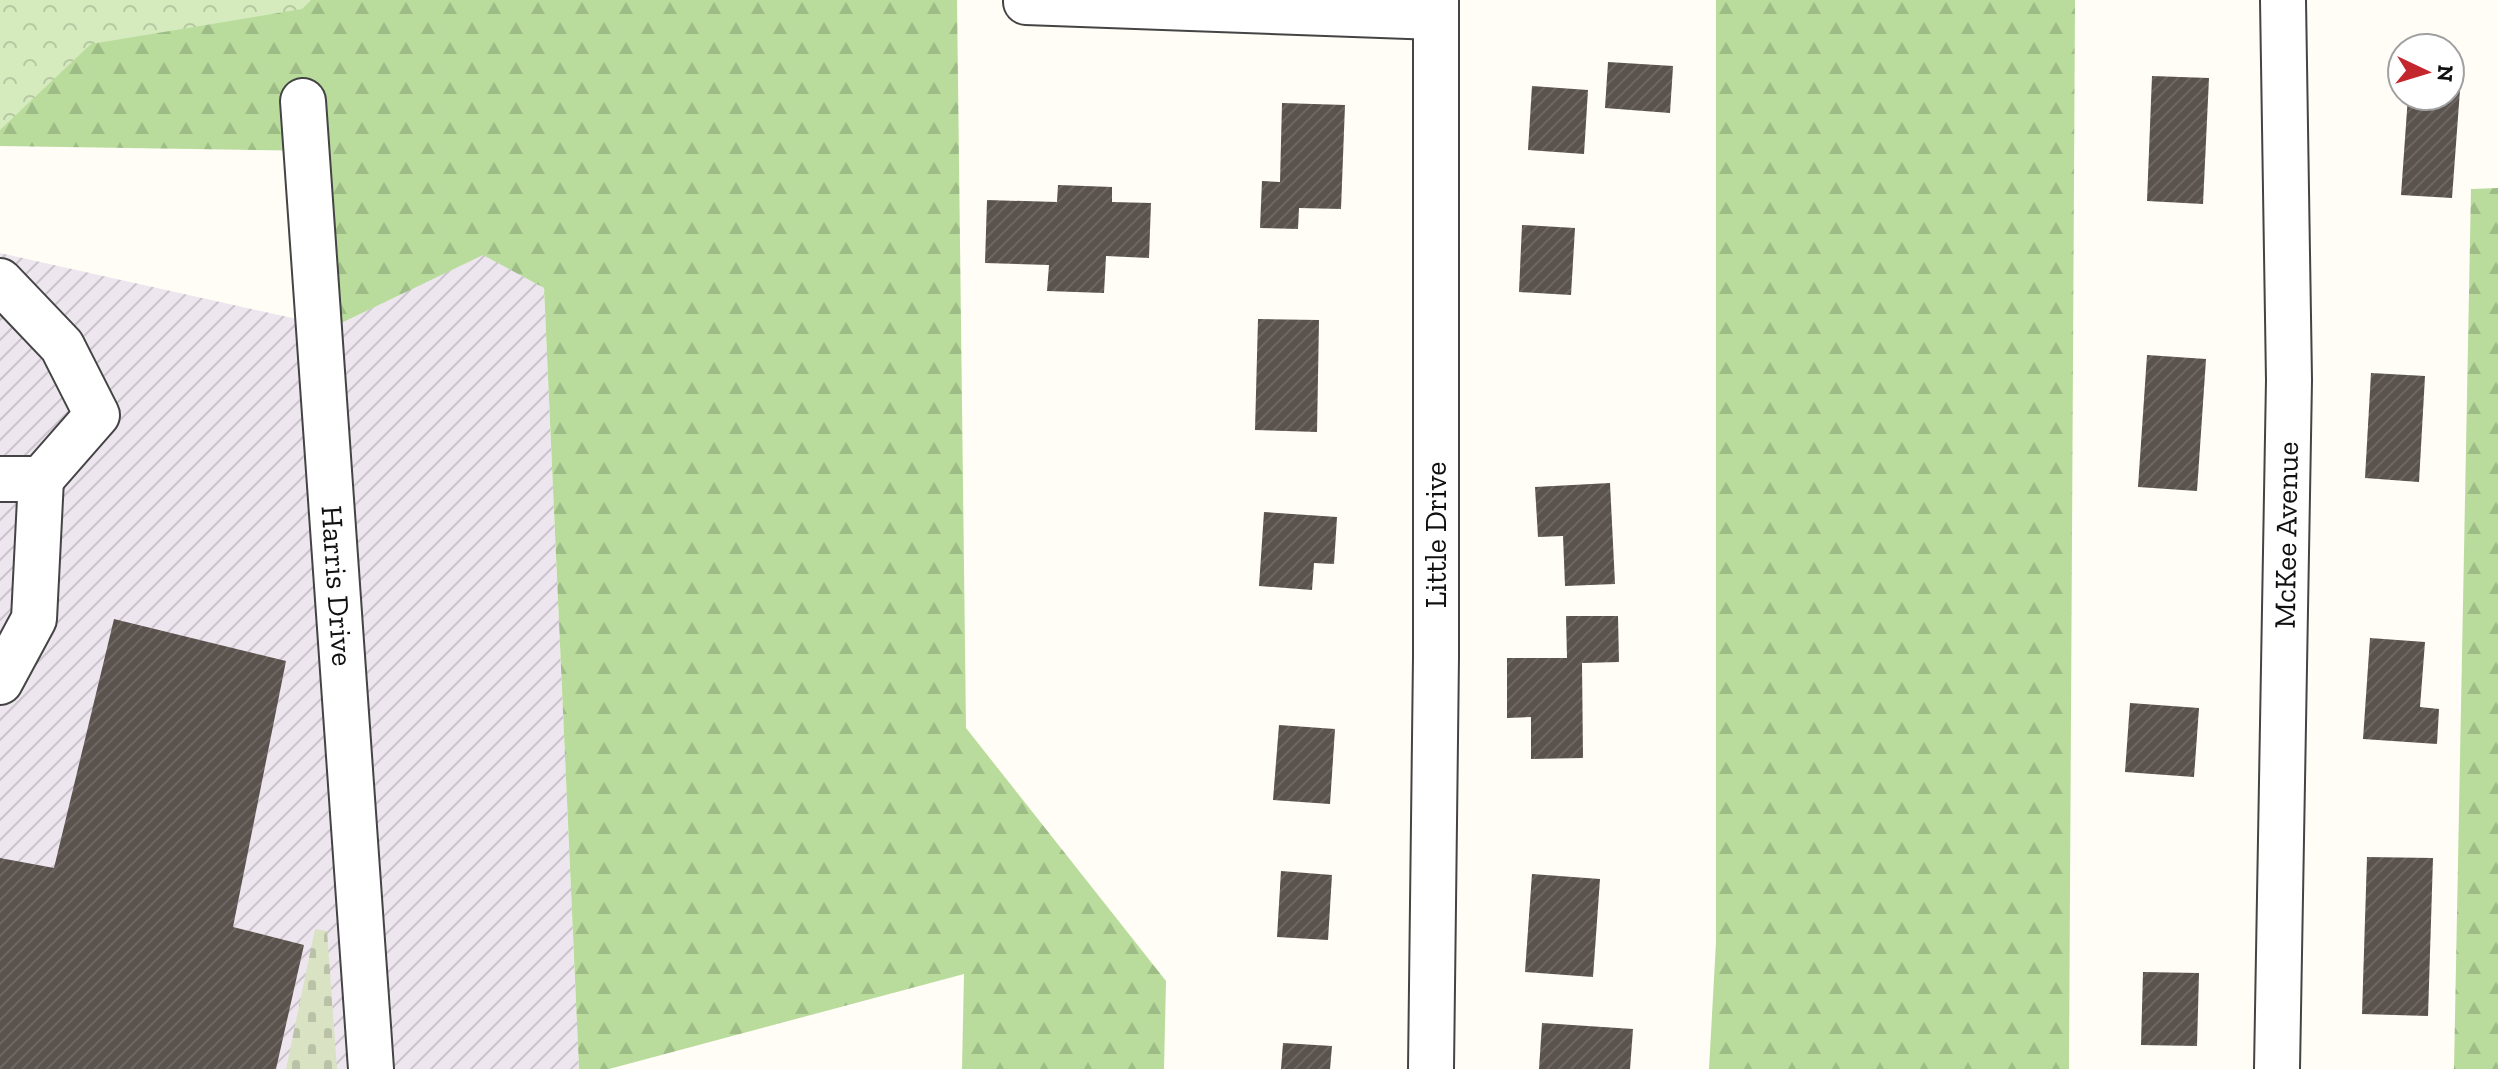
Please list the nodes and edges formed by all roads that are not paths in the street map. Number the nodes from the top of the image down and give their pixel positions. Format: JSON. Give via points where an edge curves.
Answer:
{"nodes":[{"id":1,"x":2283,"y":0,"type":"edge"},
{"id":2,"x":1026,"y":2,"type":"dead end"},
{"id":3,"x":1436,"y":8,"type":"edge"},
{"id":4,"x":303,"y":101,"type":"dead end"},
{"id":5,"x":0,"y":281,"type":"edge"},
{"id":6,"x":20,"y":479,"type":"edge"},
{"id":7,"x":0,"y":682,"type":"edge"},
{"id":8,"x":371,"y":1069,"type":"edge"},
{"id":9,"x":1431,"y":1069,"type":"edge"},
{"id":10,"x":2277,"y":1069,"type":"edge"}],
"edges":[{"from":1,"to":10,"type":"street","name":"McKee Avenue","via":[[2289,380]]},
{"from":2,"to":3,"type":"street"},
{"from":3,"to":9,"type":"street","name":"Little Drive"},
{"from":4,"to":8,"type":"street","name":"Harris Drive"},
{"from":5,"to":6,"type":"street","via":[[62,346],[97,415]]},
{"from":6,"to":7,"type":"street","via":[[34,619]]}]}
